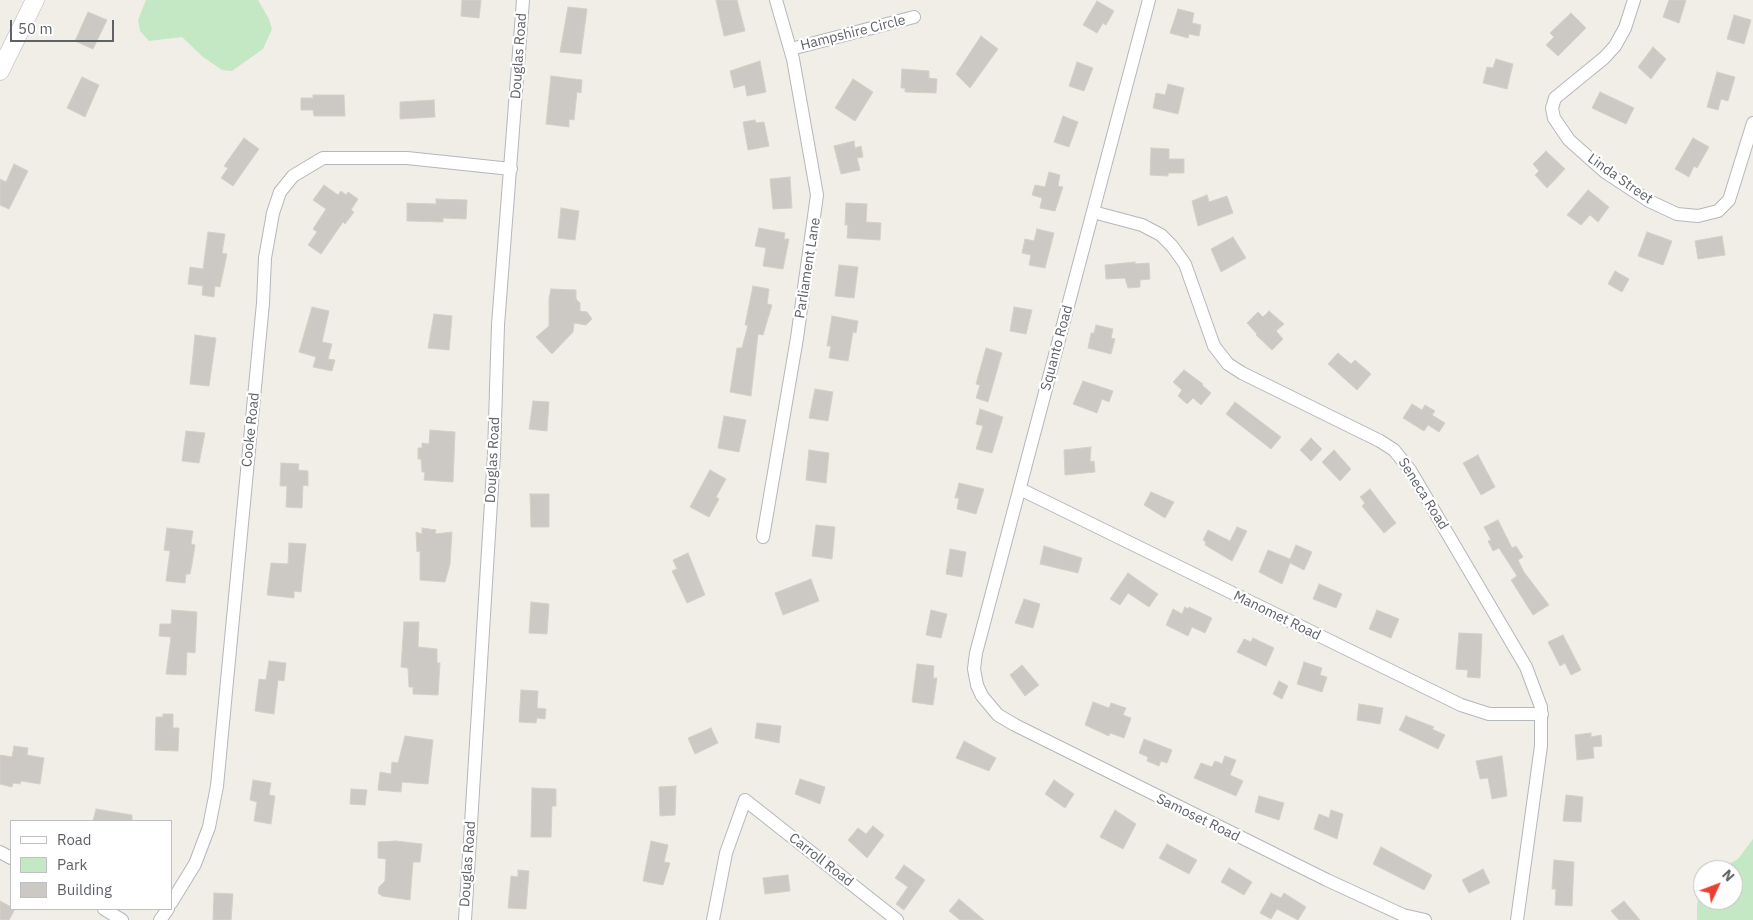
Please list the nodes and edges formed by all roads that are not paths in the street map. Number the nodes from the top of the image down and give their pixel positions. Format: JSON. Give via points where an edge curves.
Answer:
{"nodes":[{"id":1,"x":35,"y":0,"type":"edge"},
{"id":2,"x":523,"y":0,"type":"edge"},
{"id":3,"x":776,"y":0,"type":"edge"},
{"id":4,"x":1149,"y":0,"type":"edge"},
{"id":5,"x":1634,"y":0,"type":"edge"},
{"id":6,"x":914,"y":18,"type":"dead end"},
{"id":7,"x":791,"y":49,"type":"junction"},
{"id":8,"x":0,"y":71,"type":"edge"},
{"id":9,"x":1753,"y":123,"type":"edge"},
{"id":10,"x":511,"y":168,"type":"junction"},
{"id":11,"x":1093,"y":212,"type":"junction"},
{"id":12,"x":1020,"y":489,"type":"junction"},
{"id":13,"x":763,"y":537,"type":"dead end"},
{"id":14,"x":982,"y":696,"type":"joint"},
{"id":15,"x":1542,"y":714,"type":"junction"},
{"id":16,"x":172,"y":902,"type":"edge"},
{"id":17,"x":106,"y":910,"type":"edge"},
{"id":18,"x":122,"y":920,"type":"edge"},
{"id":19,"x":465,"y":920,"type":"edge"},
{"id":20,"x":713,"y":920,"type":"edge"},
{"id":21,"x":897,"y":920,"type":"edge"},
{"id":22,"x":1425,"y":920,"type":"edge"},
{"id":23,"x":1517,"y":920,"type":"edge"}],
"edges":[{"from":1,"to":8,"type":"main road"},
{"from":2,"to":10,"type":"street","name":"Douglas Road"},
{"from":3,"to":7,"type":"street","name":"Parliament Lane"},
{"from":4,"to":11,"type":"street","name":"Squanto Road"},
{"from":5,"to":9,"type":"street","name":"Linda Street","via":[[1615,46],[1558,94],[1552,108],[1556,123],[1569,140],[1590,160],[1648,201],[1677,214],[1711,215],[1728,200]]},
{"from":6,"to":7,"type":"street","name":"Hampshire Circle"},
{"from":7,"to":13,"type":"street","name":"Parliament Lane","via":[[817,195]]},
{"from":10,"to":16,"type":"street","name":"Cooke Road","via":[[407,158],[323,158],[294,176],[280,192],[265,258],[264,303],[217,786],[209,827],[195,864]]},
{"from":10,"to":19,"type":"street","name":"Douglas Road","via":[[498,325],[494,454]]},
{"from":11,"to":12,"type":"street","name":"Squanto Road"},
{"from":11,"to":15,"type":"street","name":"Seneca Road","via":[[1142,225],[1162,235],[1172,246],[1184,264],[1214,346],[1228,364],[1380,441],[1400,456],[1526,668]]},
{"from":12,"to":14,"type":"street","name":"Squanto Road","via":[[976,653],[975,677]]},
{"from":12,"to":15,"type":"street","name":"Manomet Road","via":[[1461,705],[1489,714]]},
{"from":14,"to":22,"type":"street","name":"Samoset Road","via":[[1004,720],[1160,799],[1389,910]]},
{"from":15,"to":23,"type":"street","name":"Seneca Road","via":[[1541,746]]},
{"from":17,"to":18,"type":"street"},
{"from":20,"to":21,"type":"street","name":"Carroll Road","via":[[726,853],[745,800]]}]}
